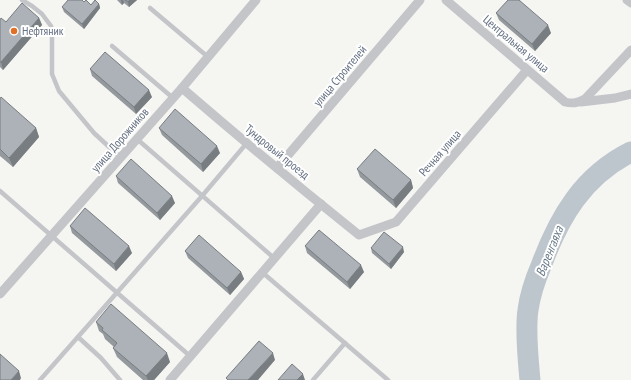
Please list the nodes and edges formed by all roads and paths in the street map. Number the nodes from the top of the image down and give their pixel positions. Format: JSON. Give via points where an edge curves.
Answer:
{"nodes":[{"id":1,"x":22,"y":0,"type":"edge"},
{"id":2,"x":256,"y":0,"type":"edge"},
{"id":3,"x":420,"y":0,"type":"edge"},
{"id":4,"x":446,"y":0,"type":"edge"},
{"id":5,"x":627,"y":0,"type":"edge"},
{"id":6,"x":631,"y":3,"type":"edge"},
{"id":7,"x":150,"y":8,"type":"dead end"},
{"id":8,"x":112,"y":46,"type":"dead end"},
{"id":9,"x":631,"y":50,"type":"edge"},
{"id":10,"x":208,"y":57,"type":"junction"},
{"id":11,"x":527,"y":70,"type":"junction"},
{"id":12,"x":182,"y":88,"type":"junction"},
{"id":13,"x":631,"y":94,"type":"edge"},
{"id":14,"x":173,"y":98,"type":"junction"},
{"id":15,"x":576,"y":103,"type":"junction"},
{"id":16,"x":137,"y":139,"type":"junction"},
{"id":17,"x":246,"y":144,"type":"junction"},
{"id":18,"x":120,"y":157,"type":"junction"},
{"id":19,"x":277,"y":168,"type":"junction"},
{"id":20,"x":0,"y":191,"type":"edge"},
{"id":21,"x":202,"y":196,"type":"junction"},
{"id":22,"x":321,"y":204,"type":"junction"},
{"id":23,"x":359,"y":235,"type":"joint"},
{"id":24,"x":51,"y":236,"type":"junction"},
{"id":25,"x":275,"y":259,"type":"junction"},
{"id":26,"x":263,"y":273,"type":"junction"},
{"id":27,"x":117,"y":293,"type":"junction"},
{"id":28,"x":0,"y":294,"type":"edge"},
{"id":29,"x":78,"y":337,"type":"junction"},
{"id":30,"x":345,"y":343,"type":"junction"},
{"id":31,"x":190,"y":356,"type":"junction"},
{"id":32,"x":40,"y":380,"type":"edge"},
{"id":33,"x":120,"y":380,"type":"edge"},
{"id":34,"x":170,"y":380,"type":"edge"},
{"id":35,"x":313,"y":380,"type":"edge"},
{"id":36,"x":388,"y":380,"type":"edge"}],
"edges":[{"from":1,"to":18,"type":"lane","via":[[42,14],[51,26],[52,74],[59,91],[94,133]]},
{"from":2,"to":10,"type":"street","name":"улица Дорожников"},
{"from":3,"to":19,"type":"street","name":"улица Строителей"},
{"from":4,"to":11,"type":"street","name":"Центральная улица"},
{"from":5,"to":6,"type":"street"},
{"from":7,"to":10,"type":"lane"},
{"from":8,"to":14,"type":"lane"},
{"from":9,"to":15,"type":"street","via":[[585,99]]},
{"from":10,"to":12,"type":"street","name":"улица Дорожников"},
{"from":11,"to":15,"type":"street","name":"Центральная улица","via":[[565,102]]},
{"from":11,"to":23,"type":"street","name":"Речная улица","via":[[396,222]]},
{"from":12,"to":14,"type":"street","name":"улица Дорожников"},
{"from":12,"to":17,"type":"street","name":"Тундровый проезд"},
{"from":13,"to":15,"type":"street"},
{"from":14,"to":16,"type":"street","name":"улица Дорожников"},
{"from":16,"to":18,"type":"street","name":"улица Дорожников"},
{"from":16,"to":21,"type":"lane"},
{"from":17,"to":19,"type":"street","name":"Тундровый проезд"},
{"from":17,"to":21,"type":"lane"},
{"from":18,"to":24,"type":"street","name":"улица Дорожников"},
{"from":19,"to":22,"type":"street","name":"Тундровый проезд"},
{"from":20,"to":24,"type":"lane"},
{"from":21,"to":25,"type":"lane"},
{"from":21,"to":27,"type":"lane"},
{"from":22,"to":23,"type":"street","name":"Тундровый проезд"},
{"from":22,"to":25,"type":"street"},
{"from":24,"to":27,"type":"lane"},
{"from":24,"to":28,"type":"street","name":"улица Дорожников"},
{"from":25,"to":26,"type":"street"},
{"from":26,"to":30,"type":"lane"},
{"from":26,"to":31,"type":"street"},
{"from":27,"to":29,"type":"lane"},
{"from":27,"to":31,"type":"lane"},
{"from":29,"to":32,"type":"lane"},
{"from":29,"to":33,"type":"lane"},
{"from":30,"to":35,"type":"lane"},
{"from":30,"to":36,"type":"lane"},
{"from":31,"to":34,"type":"street"}]}
